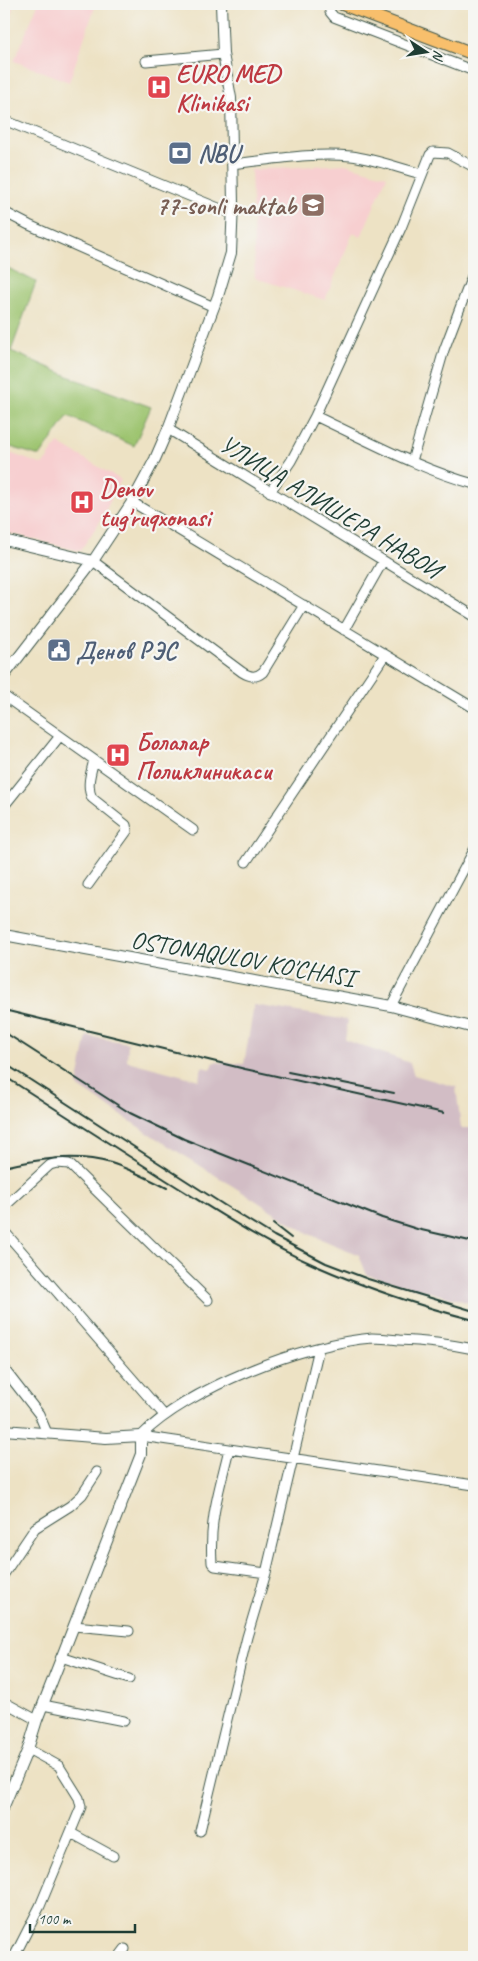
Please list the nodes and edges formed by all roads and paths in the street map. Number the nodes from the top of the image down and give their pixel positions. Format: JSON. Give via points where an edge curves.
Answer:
{"nodes":[{"id":1,"x":220,"y":4,"type":"edge"},
{"id":2,"x":329,"y":4,"type":"edge"},
{"id":3,"x":342,"y":4,"type":"edge"},
{"id":4,"x":362,"y":7,"type":"edge"},
{"id":5,"x":223,"y":54,"type":"junction"},
{"id":6,"x":474,"y":54,"type":"edge"},
{"id":7,"x":146,"y":61,"type":"dead end"},
{"id":8,"x":474,"y":71,"type":"edge"},
{"id":9,"x":4,"y":120,"type":"edge"},
{"id":10,"x":232,"y":164,"type":"junction"},
{"id":11,"x":474,"y":166,"type":"edge"},
{"id":12,"x":422,"y":174,"type":"junction"},
{"id":13,"x":4,"y":212,"type":"edge"},
{"id":14,"x":233,"y":214,"type":"junction"},
{"id":15,"x":474,"y":271,"type":"edge"},
{"id":16,"x":214,"y":307,"type":"junction"},
{"id":17,"x":316,"y":416,"type":"junction"},
{"id":18,"x":168,"y":429,"type":"junction"},
{"id":19,"x":412,"y":460,"type":"junction"},
{"id":20,"x":474,"y":484,"type":"edge"},
{"id":21,"x":270,"y":492,"type":"junction"},
{"id":22,"x":132,"y":502,"type":"junction"},
{"id":23,"x":4,"y":540,"type":"edge"},
{"id":24,"x":93,"y":561,"type":"junction"},
{"id":25,"x":383,"y":561,"type":"junction"},
{"id":26,"x":304,"y":605,"type":"junction"},
{"id":27,"x":474,"y":616,"type":"edge"},
{"id":28,"x":344,"y":630,"type":"junction"},
{"id":29,"x":385,"y":655,"type":"junction"},
{"id":30,"x":4,"y":676,"type":"edge"},
{"id":31,"x":4,"y":696,"type":"edge"},
{"id":32,"x":474,"y":708,"type":"edge"},
{"id":33,"x":60,"y":736,"type":"junction"},
{"id":34,"x":94,"y":760,"type":"junction"},
{"id":35,"x":4,"y":806,"type":"edge"},
{"id":36,"x":193,"y":830,"type":"dead end"},
{"id":37,"x":474,"y":850,"type":"edge"},
{"id":38,"x":246,"y":862,"type":"dead end"},
{"id":39,"x":88,"y":885,"type":"dead end"},
{"id":40,"x":4,"y":935,"type":"edge"},
{"id":41,"x":391,"y":1006,"type":"junction"},
{"id":42,"x":474,"y":1028,"type":"edge"},
{"id":43,"x":4,"y":1207,"type":"edge"},
{"id":44,"x":4,"y":1231,"type":"edge"},
{"id":45,"x":208,"y":1300,"type":"dead end"},
{"id":46,"x":319,"y":1348,"type":"junction"},
{"id":47,"x":474,"y":1349,"type":"edge"},
{"id":48,"x":4,"y":1369,"type":"edge"},
{"id":49,"x":164,"y":1415,"type":"junction"},
{"id":50,"x":4,"y":1430,"type":"edge"},
{"id":51,"x":47,"y":1433,"type":"junction"},
{"id":52,"x":141,"y":1436,"type":"junction"},
{"id":53,"x":229,"y":1449,"type":"junction"},
{"id":54,"x":294,"y":1459,"type":"junction"},
{"id":55,"x":97,"y":1472,"type":"dead end"},
{"id":56,"x":474,"y":1485,"type":"edge"},
{"id":57,"x":266,"y":1573,"type":"junction"},
{"id":58,"x":4,"y":1574,"type":"edge"},
{"id":59,"x":74,"y":1626,"type":"junction"},
{"id":60,"x":129,"y":1631,"type":"dead end"},
{"id":61,"x":62,"y":1657,"type":"junction"},
{"id":62,"x":129,"y":1679,"type":"dead end"},
{"id":63,"x":4,"y":1702,"type":"edge"},
{"id":64,"x":43,"y":1706,"type":"junction"},
{"id":65,"x":37,"y":1720,"type":"junction"},
{"id":66,"x":124,"y":1721,"type":"dead end"},
{"id":67,"x":28,"y":1749,"type":"junction"},
{"id":68,"x":4,"y":1806,"type":"edge"},
{"id":69,"x":200,"y":1832,"type":"dead end"},
{"id":70,"x":71,"y":1833,"type":"junction"},
{"id":71,"x":113,"y":1856,"type":"dead end"},
{"id":72,"x":125,"y":1949,"type":"dead end"},
{"id":73,"x":14,"y":1957,"type":"edge"},
{"id":74,"x":119,"y":1957,"type":"edge"}],
"edges":[{"from":1,"to":5,"type":"street"},
{"from":2,"to":8,"type":"street","via":[[334,17]]},
{"from":3,"to":4,"type":"main road"},
{"from":4,"to":6,"type":"main road"},
{"from":5,"to":7,"type":"street"},
{"from":5,"to":10,"type":"street","via":[[231,98]]},
{"from":9,"to":14,"type":"street"},
{"from":10,"to":12,"type":"street","via":[[306,156],[349,156]]},
{"from":10,"to":14,"type":"street"},
{"from":11,"to":12,"type":"street","via":[[448,153],[433,152]]},
{"from":12,"to":17,"type":"street"},
{"from":13,"to":16,"type":"street"},
{"from":14,"to":16,"type":"street","via":[[231,253]]},
{"from":15,"to":19,"type":"street","via":[[444,350]]},
{"from":16,"to":18,"type":"street"},
{"from":17,"to":19,"type":"street"},
{"from":17,"to":21,"type":"street"},
{"from":18,"to":21,"type":"street","name":"УЛИЦА АЛИШЕРА НАВОИ"},
{"from":18,"to":22,"type":"street"},
{"from":19,"to":20,"type":"street","via":[[454,479]]},
{"from":21,"to":25,"type":"street","name":"УЛИЦА АЛИШЕРА НАВОИ"},
{"from":22,"to":24,"type":"street"},
{"from":22,"to":26,"type":"street"},
{"from":23,"to":24,"type":"street"},
{"from":24,"to":26,"type":"street","via":[[251,676],[259,676],[263,672]]},
{"from":24,"to":30,"type":"street"},
{"from":25,"to":27,"type":"street","name":"УЛИЦА АЛИШЕРА НАВОИ"},
{"from":25,"to":28,"type":"street"},
{"from":26,"to":28,"type":"street"},
{"from":28,"to":29,"type":"street"},
{"from":29,"to":32,"type":"street"},
{"from":29,"to":38,"type":"street"},
{"from":31,"to":33,"type":"street"},
{"from":33,"to":34,"type":"street"},
{"from":33,"to":35,"type":"street"},
{"from":34,"to":36,"type":"street"},
{"from":34,"to":39,"type":"street","via":[[90,795],[126,825],[127,831]]},
{"from":37,"to":41,"type":"street"},
{"from":40,"to":41,"type":"street","name":"OSTONAQULOV KO'CHASI"},
{"from":41,"to":42,"type":"street","name":"OSTONAQULOV KO'CHASI"},
{"from":43,"to":45,"type":"street","via":[[50,1165],[57,1162],[69,1164]]},
{"from":44,"to":49,"type":"street"},
{"from":46,"to":47,"type":"street","via":[[373,1338],[439,1342]]},
{"from":46,"to":49,"type":"street","via":[[262,1365]]},
{"from":46,"to":54,"type":"street"},
{"from":48,"to":51,"type":"street","via":[[39,1414]]},
{"from":49,"to":52,"type":"street"},
{"from":50,"to":51,"type":"street"},
{"from":51,"to":52,"type":"street","via":[[106,1438]]},
{"from":52,"to":53,"type":"street"},
{"from":52,"to":59,"type":"street","via":[[141,1454]]},
{"from":53,"to":54,"type":"street"},
{"from":53,"to":57,"type":"street","via":[[213,1514],[212,1563]]},
{"from":54,"to":56,"type":"street"},
{"from":54,"to":57,"type":"street"},
{"from":55,"to":58,"type":"street","via":[[82,1495],[36,1528]]},
{"from":57,"to":69,"type":"street","via":[[247,1636]]},
{"from":59,"to":60,"type":"street"},
{"from":59,"to":61,"type":"street"},
{"from":61,"to":62,"type":"street"},
{"from":61,"to":64,"type":"street"},
{"from":63,"to":65,"type":"street"},
{"from":64,"to":65,"type":"street"},
{"from":64,"to":66,"type":"street"},
{"from":65,"to":67,"type":"street"},
{"from":67,"to":68,"type":"street"},
{"from":67,"to":70,"type":"street","via":[[59,1766],[79,1798],[80,1812]]},
{"from":70,"to":71,"type":"street"},
{"from":70,"to":73,"type":"street"},
{"from":72,"to":74,"type":"street"}]}
